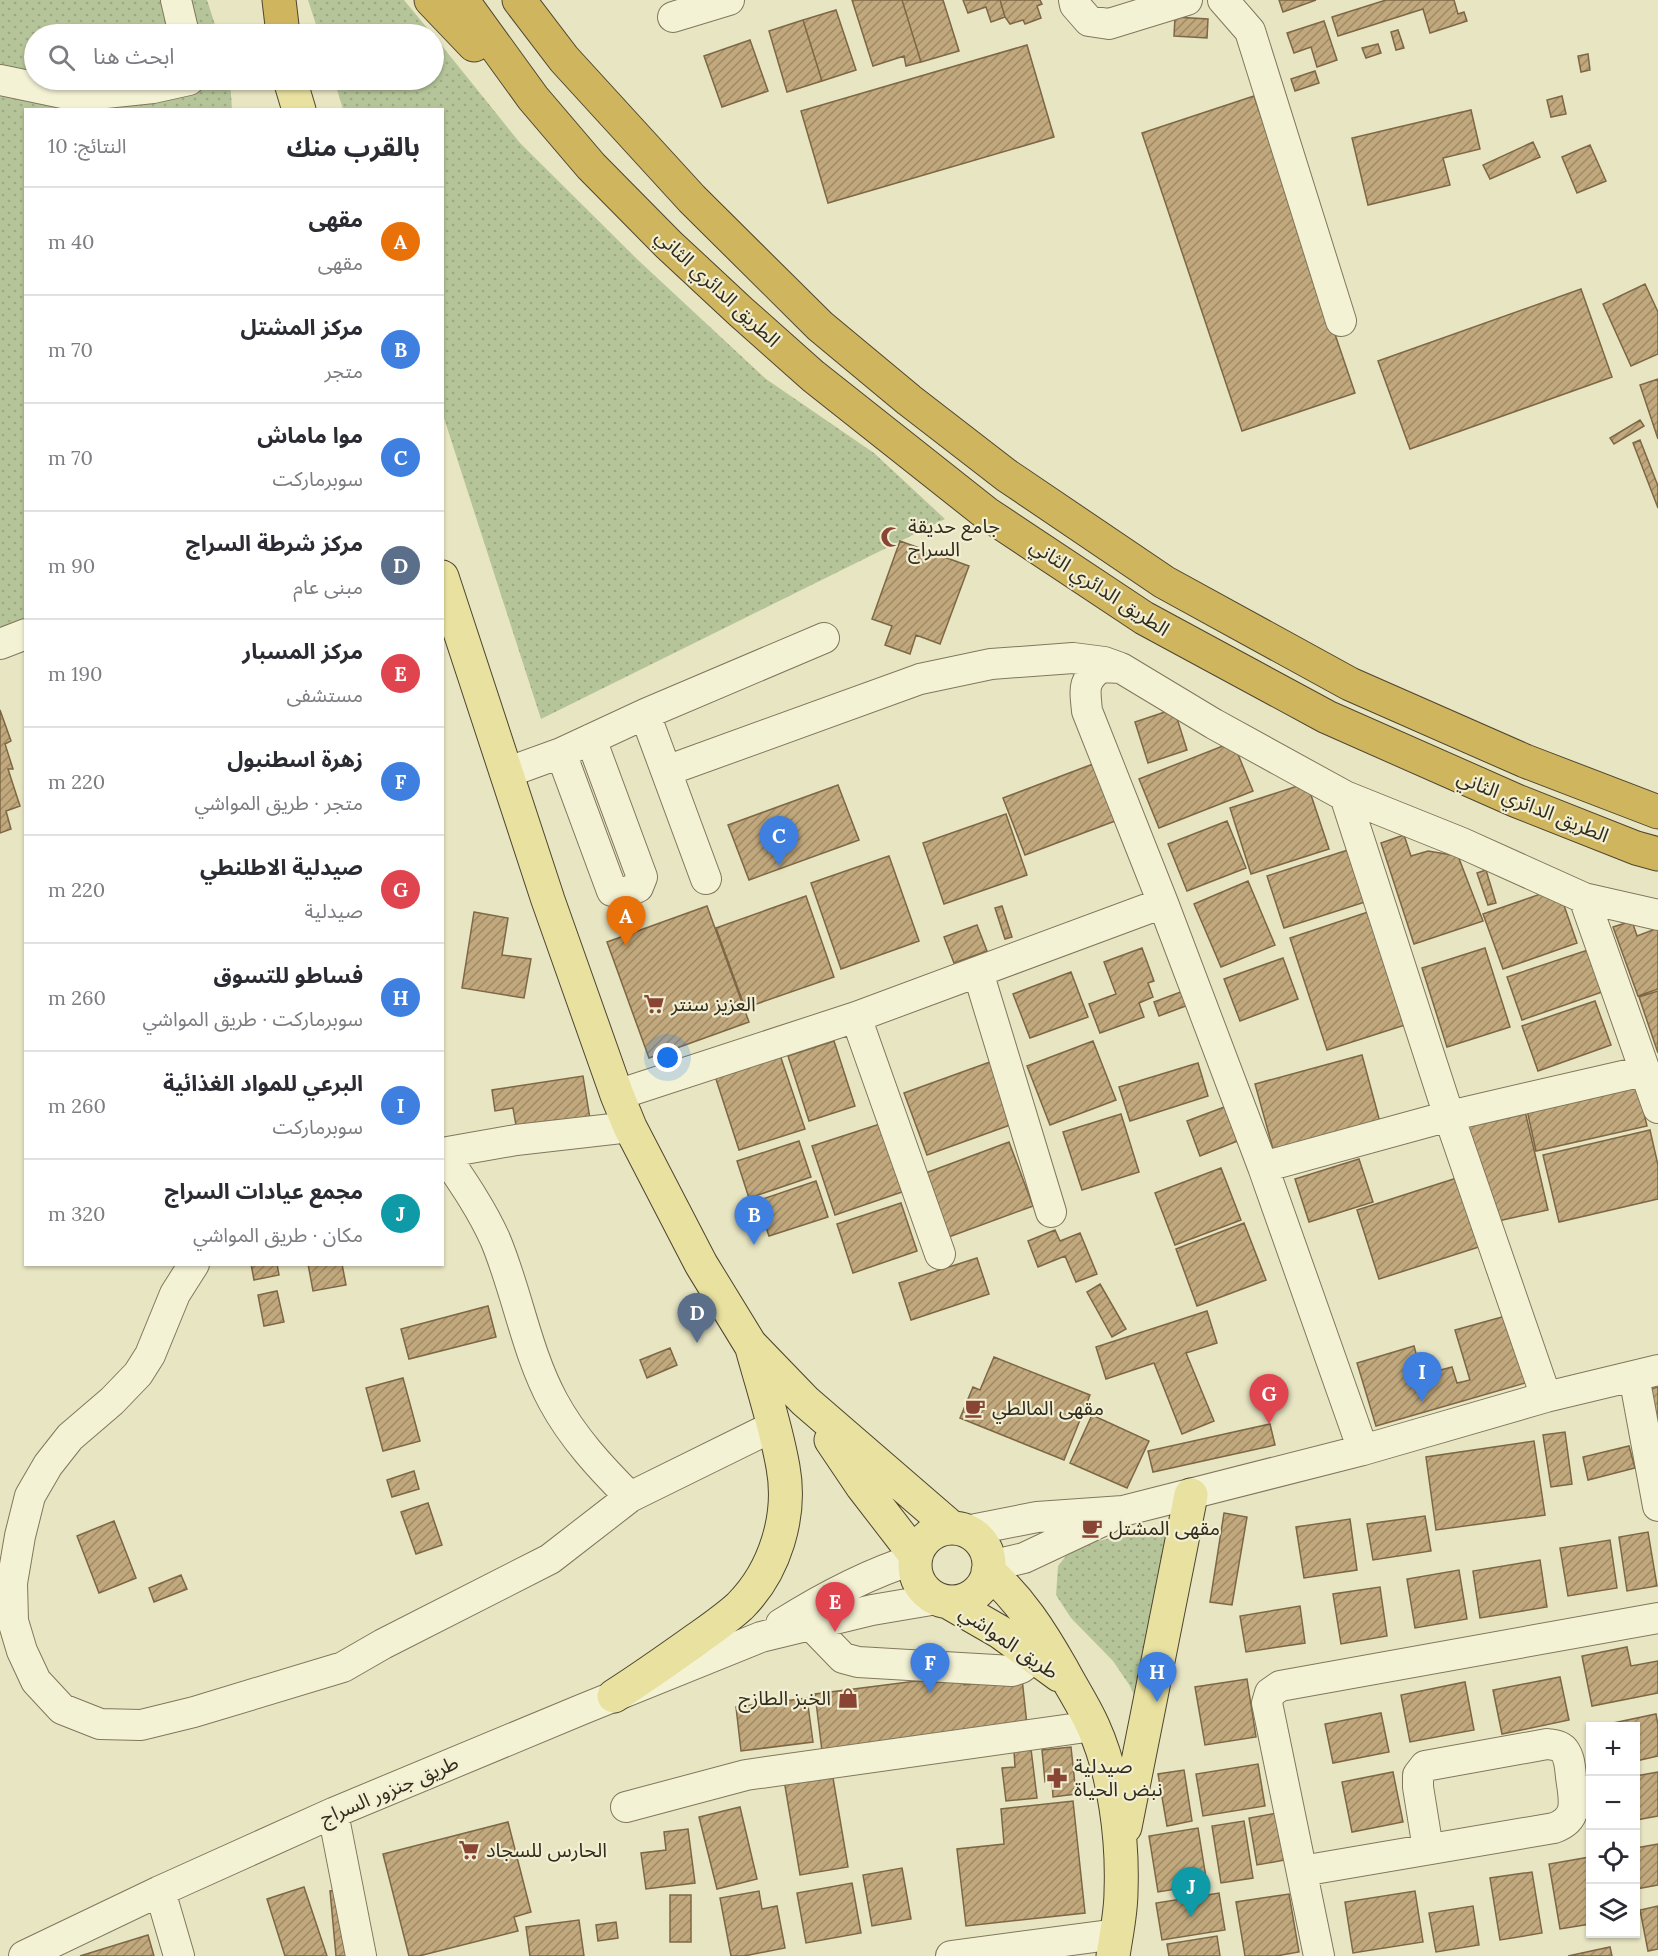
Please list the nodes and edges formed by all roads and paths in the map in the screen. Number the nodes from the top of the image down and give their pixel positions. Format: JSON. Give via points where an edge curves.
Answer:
{"nodes":[{"id":1,"x":176,"y":0,"type":"edge"},
{"id":2,"x":265,"y":0,"type":"edge"},
{"id":3,"x":279,"y":0,"type":"edge"},
{"id":4,"x":431,"y":0,"type":"edge"},
{"id":5,"x":462,"y":0,"type":"edge"},
{"id":6,"x":519,"y":0,"type":"edge"},
{"id":7,"x":729,"y":0,"type":"edge"},
{"id":8,"x":1074,"y":0,"type":"edge"},
{"id":9,"x":1187,"y":0,"type":"edge"},
{"id":10,"x":1223,"y":0,"type":"edge"},
{"id":11,"x":673,"y":17,"type":"dead end"},
{"id":12,"x":182,"y":24,"type":"edge"},
{"id":13,"x":273,"y":24,"type":"edge"},
{"id":14,"x":282,"y":24,"type":"edge"},
{"id":15,"x":0,"y":80,"type":"edge"},
{"id":16,"x":24,"y":85,"type":"edge"},
{"id":17,"x":48,"y":90,"type":"edge"},
{"id":18,"x":134,"y":90,"type":"edge"},
{"id":19,"x":293,"y":90,"type":"edge"},
{"id":20,"x":533,"y":98,"type":"junction"},
{"id":21,"x":298,"y":108,"type":"edge"},
{"id":22,"x":1341,"y":321,"type":"dead end"},
{"id":23,"x":444,"y":586,"type":"edge"},
{"id":24,"x":24,"y":635,"type":"edge"},
{"id":25,"x":824,"y":638,"type":"dead end"},
{"id":26,"x":0,"y":644,"type":"edge"},
{"id":27,"x":1057,"y":659,"type":"junction"},
{"id":28,"x":1121,"y":668,"type":"junction"},
{"id":29,"x":1087,"y":711,"type":"junction"},
{"id":30,"x":645,"y":714,"type":"junction"},
{"id":31,"x":591,"y":739,"type":"junction"},
{"id":32,"x":561,"y":753,"type":"junction"},
{"id":33,"x":666,"y":771,"type":"junction"},
{"id":34,"x":506,"y":773,"type":"junction"},
{"id":35,"x":1345,"y":796,"type":"junction"},
{"id":36,"x":1658,"y":812,"type":"edge"},
{"id":37,"x":1658,"y":854,"type":"edge"},
{"id":38,"x":706,"y":879,"type":"dead end"},
{"id":39,"x":1584,"y":898,"type":"junction"},
{"id":40,"x":1163,"y":903,"type":"junction"},
{"id":41,"x":1658,"y":915,"type":"edge"},
{"id":42,"x":978,"y":972,"type":"junction"},
{"id":43,"x":856,"y":1017,"type":"junction"},
{"id":44,"x":1644,"y":1071,"type":"junction"},
{"id":45,"x":617,"y":1095,"type":"junction"},
{"id":46,"x":1658,"y":1108,"type":"edge"},
{"id":47,"x":1449,"y":1116,"type":"junction"},
{"id":48,"x":630,"y":1127,"type":"junction"},
{"id":49,"x":444,"y":1153,"type":"edge"},
{"id":50,"x":444,"y":1154,"type":"edge"},
{"id":51,"x":1263,"y":1167,"type":"junction"},
{"id":52,"x":1051,"y":1212,"type":"dead end"},
{"id":53,"x":940,"y":1254,"type":"dead end"},
{"id":54,"x":193,"y":1266,"type":"edge"},
{"id":55,"x":750,"y":1344,"type":"junction"},
{"id":56,"x":1646,"y":1373,"type":"edge"},
{"id":57,"x":1546,"y":1397,"type":"junction"},
{"id":58,"x":805,"y":1401,"type":"junction"},
{"id":59,"x":774,"y":1426,"type":"junction"},
{"id":60,"x":1363,"y":1450,"type":"junction"},
{"id":61,"x":1191,"y":1495,"type":"junction"},
{"id":62,"x":630,"y":1497,"type":"junction"},
{"id":63,"x":1658,"y":1506,"type":"edge"},
{"id":64,"x":1123,"y":1511,"type":"junction"},
{"id":65,"x":959,"y":1529,"type":"junction"},
{"id":66,"x":915,"y":1557,"type":"junction"},
{"id":67,"x":988,"y":1568,"type":"junction"},
{"id":68,"x":943,"y":1600,"type":"junction"},
{"id":69,"x":1658,"y":1618,"type":"edge"},
{"id":70,"x":812,"y":1625,"type":"junction"},
{"id":71,"x":761,"y":1637,"type":"junction"},
{"id":72,"x":1036,"y":1657,"type":"junction"},
{"id":73,"x":1070,"y":1684,"type":"junction"},
{"id":74,"x":614,"y":1696,"type":"junction"},
{"id":75,"x":1093,"y":1726,"type":"junction"},
{"id":76,"x":626,"y":1807,"type":"dead end"},
{"id":77,"x":333,"y":1814,"type":"junction"},
{"id":78,"x":1121,"y":1849,"type":"junction"},
{"id":79,"x":1428,"y":1849,"type":"junction"},
{"id":80,"x":1302,"y":1871,"type":"junction"},
{"id":81,"x":160,"y":1891,"type":"junction"},
{"id":82,"x":1115,"y":1945,"type":"edge"},
{"id":83,"x":24,"y":1956,"type":"edge"},
{"id":84,"x":179,"y":1956,"type":"edge"},
{"id":85,"x":362,"y":1956,"type":"edge"},
{"id":86,"x":951,"y":1956,"type":"edge"},
{"id":87,"x":1319,"y":1956,"type":"edge"}],
"edges":[{"from":1,"to":12,"type":"street"},
{"from":2,"to":13,"type":"main road"},
{"from":3,"to":14,"type":"highway"},
{"from":4,"to":20,"type":"highway","via":[[466,38]]},
{"from":5,"to":20,"type":"highway","name":"الطريق الدائري الثاني"},
{"from":6,"to":36,"type":"highway","name":"الطريق الدائري الثاني","via":[[564,59],[684,191],[812,318],[1006,475],[1164,582],[1350,684],[1525,761]]},
{"from":7,"to":11,"type":"street"},
{"from":8,"to":9,"type":"street","via":[[1089,21],[1109,24]]},
{"from":10,"to":22,"type":"street","via":[[1250,31]]},
{"from":15,"to":16,"type":"street"},
{"from":17,"to":18,"type":"street","via":[[77,96]]},
{"from":19,"to":21,"type":"main road"},
{"from":20,"to":37,"type":"highway","name":"الطريق الدائري الثاني","via":[[591,166],[741,312],[813,376],[986,513],[1144,618],[1327,717],[1517,801]]},
{"from":23,"to":34,"type":"main road"},
{"from":24,"to":26,"type":"street"},
{"from":25,"to":30,"type":"street"},
{"from":27,"to":28,"type":"street","via":[[1088,660]]},
{"from":27,"to":29,"type":"street"},
{"from":27,"to":33,"type":"street","via":[[991,664],[920,679]]},
{"from":28,"to":29,"type":"street","via":[[1101,667],[1088,680],[1084,689]]},
{"from":28,"to":35,"type":"street"},
{"from":29,"to":40,"type":"street"},
{"from":30,"to":31,"type":"street"},
{"from":30,"to":33,"type":"street"},
{"from":31,"to":32,"type":"street"},
{"from":31,"to":32,"type":"street","via":[[642,878],[638,887],[629,892],[612,891]]},
{"from":32,"to":34,"type":"street"},
{"from":33,"to":38,"type":"street"},
{"from":34,"to":45,"type":"main road"},
{"from":35,"to":39,"type":"street"},
{"from":35,"to":47,"type":"street"},
{"from":39,"to":41,"type":"street"},
{"from":39,"to":44,"type":"street"},
{"from":40,"to":42,"type":"street"},
{"from":40,"to":51,"type":"street"},
{"from":42,"to":43,"type":"street"},
{"from":42,"to":52,"type":"street"},
{"from":43,"to":45,"type":"street"},
{"from":43,"to":53,"type":"street"},
{"from":44,"to":46,"type":"street"},
{"from":44,"to":47,"type":"street"},
{"from":45,"to":48,"type":"main road"},
{"from":47,"to":51,"type":"street"},
{"from":47,"to":57,"type":"street"},
{"from":48,"to":49,"type":"street"},
{"from":48,"to":55,"type":"main road","via":[[701,1264]]},
{"from":50,"to":62,"type":"street","via":[[474,1197],[495,1239],[554,1402],[590,1456]]},
{"from":51,"to":60,"type":"street"},
{"from":54,"to":62,"type":"street","via":[[138,1374],[70,1437],[30,1496],[12,1583],[13,1621],[36,1681],[62,1708],[100,1724],[141,1725],[344,1667],[550,1559]]},
{"from":55,"to":58,"type":"main road"},
{"from":55,"to":59,"type":"main road"},
{"from":56,"to":57,"type":"street"},
{"from":56,"to":63,"type":"street"},
{"from":57,"to":60,"type":"street"},
{"from":58,"to":65,"type":"main road"},
{"from":58,"to":66,"type":"main road"},
{"from":59,"to":62,"type":"street"},
{"from":59,"to":74,"type":"main road","via":[[784,1469],[785,1498],[780,1534],[765,1572],[739,1606]]},
{"from":60,"to":61,"type":"street"},
{"from":61,"to":64,"type":"street"},
{"from":61,"to":78,"type":"main road"},
{"from":64,"to":65,"type":"street","via":[[1036,1517]]},
{"from":64,"to":67,"type":"street","via":[[1024,1558]]},
{"from":65,"to":66,"type":"main road","via":[[942,1529],[925,1539]]},
{"from":65,"to":67,"type":"main road","via":[[980,1541]]},
{"from":66,"to":68,"type":"main road","via":[[922,1587]]},
{"from":66,"to":71,"type":"street","name":"طريق جنزور السراج","via":[[851,1583]]},
{"from":67,"to":68,"type":"main road","via":[[986,1580],[974,1594],[966,1599]]},
{"from":67,"to":73,"type":"main road","name":"طريق المواشي","via":[[1031,1618]]},
{"from":68,"to":70,"type":"street","name":"طريق جنزور السراج","via":[[872,1610]]},
{"from":68,"to":72,"type":"main road","name":"طريق المواشي"},
{"from":69,"to":80,"type":"street","via":[[1280,1686],[1270,1692],[1268,1703]]},
{"from":70,"to":71,"type":"street","name":"طريق جنزور السراج"},
{"from":70,"to":72,"type":"street","via":[[843,1658],[858,1662],[1011,1671]]},
{"from":71,"to":74,"type":"street","name":"طريق جنزور السراج"},
{"from":72,"to":73,"type":"main road","name":"طريق المواشي"},
{"from":73,"to":75,"type":"main road","name":"طريق المواشي"},
{"from":74,"to":77,"type":"street","name":"طريق جنزور السراج"},
{"from":75,"to":76,"type":"street","via":[[746,1775]]},
{"from":75,"to":78,"type":"main road","name":"طريق المواشي","via":[[1112,1790]]},
{"from":77,"to":81,"type":"street","name":"طريق جنزور السراج"},
{"from":77,"to":85,"type":"street"},
{"from":78,"to":82,"type":"main road","name":"طريق المواشي"},
{"from":79,"to":79,"type":"street","via":[[1563,1825],[1575,1806],[1570,1761],[1563,1749],[1547,1744],[1425,1766],[1418,1775],[1418,1787]]},
{"from":79,"to":80,"type":"street"},
{"from":80,"to":87,"type":"street"},
{"from":81,"to":83,"type":"street","name":"طريق جنزور السراج"},
{"from":81,"to":84,"type":"street"},
{"from":82,"to":86,"type":"street"}]}
